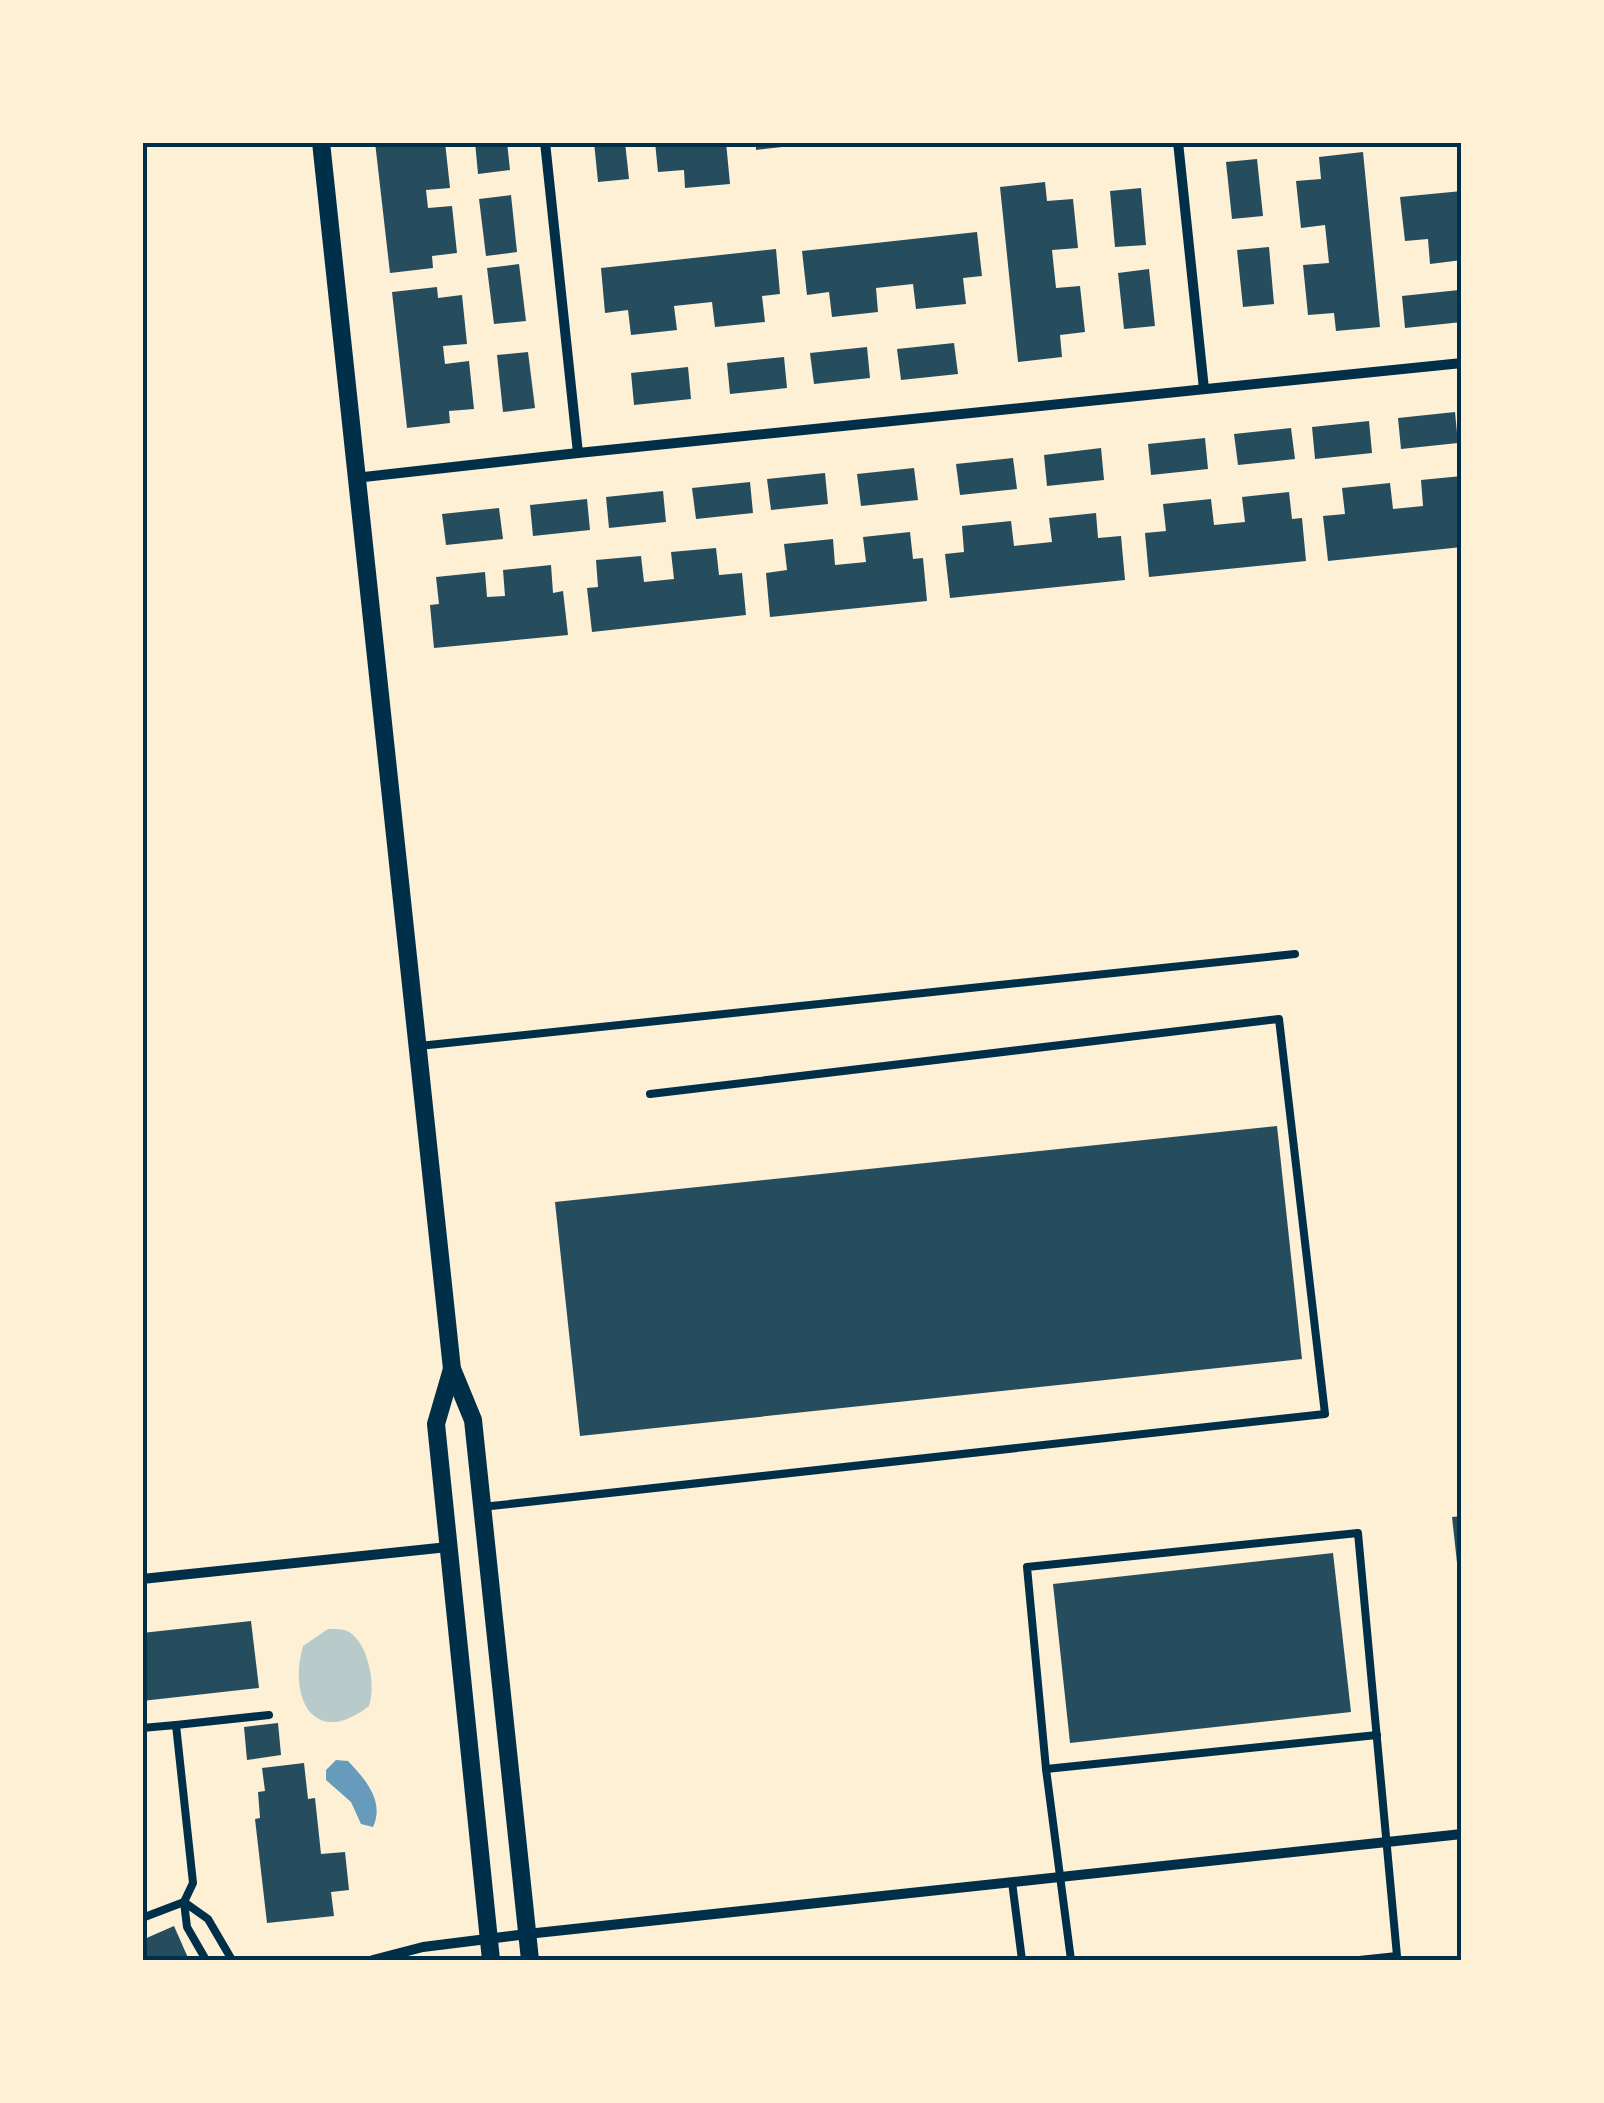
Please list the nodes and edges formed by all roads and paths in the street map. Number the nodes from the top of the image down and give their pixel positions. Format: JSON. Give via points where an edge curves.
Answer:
{"nodes":[{"id":1,"x":321,"y":142,"type":"edge"},
{"id":2,"x":545,"y":142,"type":"edge"},
{"id":3,"x":1178,"y":142,"type":"edge"},
{"id":4,"x":1462,"y":363,"type":"edge"},
{"id":5,"x":1204,"y":389,"type":"junction"},
{"id":6,"x":578,"y":453,"type":"junction"},
{"id":7,"x":356,"y":478,"type":"junction"},
{"id":8,"x":1295,"y":954,"type":"dead end"},
{"id":9,"x":419,"y":1046,"type":"junction"},
{"id":10,"x":650,"y":1094,"type":"dead end"},
{"id":11,"x":452,"y":1369,"type":"junction"},
{"id":12,"x":482,"y":1508,"type":"junction"},
{"id":13,"x":448,"y":1547,"type":"junction"},
{"id":14,"x":142,"y":1579,"type":"edge"},
{"id":15,"x":269,"y":1714,"type":"dead end"},
{"id":16,"x":176,"y":1725,"type":"junction"},
{"id":17,"x":142,"y":1728,"type":"edge"},
{"id":18,"x":1377,"y":1736,"type":"junction"},
{"id":19,"x":1046,"y":1769,"type":"junction"},
{"id":20,"x":1462,"y":1834,"type":"edge"},
{"id":21,"x":1385,"y":1842,"type":"junction"},
{"id":22,"x":1061,"y":1877,"type":"junction"},
{"id":23,"x":1012,"y":1882,"type":"junction"},
{"id":24,"x":184,"y":1902,"type":"junction"},
{"id":25,"x":142,"y":1918,"type":"edge"},
{"id":26,"x":528,"y":1934,"type":"junction"},
{"id":27,"x":489,"y":1940,"type":"junction"},
{"id":28,"x":1398,"y":1958,"type":"edge"},
{"id":29,"x":206,"y":1960,"type":"edge"},
{"id":30,"x":232,"y":1960,"type":"edge"},
{"id":31,"x":372,"y":1960,"type":"edge"},
{"id":32,"x":492,"y":1960,"type":"edge"},
{"id":33,"x":530,"y":1960,"type":"edge"},
{"id":34,"x":1022,"y":1960,"type":"edge"},
{"id":35,"x":1071,"y":1960,"type":"edge"},
{"id":36,"x":1359,"y":1960,"type":"edge"}],
"edges":[{"from":1,"to":7,"type":"street"},
{"from":2,"to":6,"type":"street"},
{"from":3,"to":5,"type":"street"},
{"from":4,"to":5,"type":"street"},
{"from":5,"to":6,"type":"street"},
{"from":6,"to":7,"type":"street"},
{"from":7,"to":9,"type":"street"},
{"from":8,"to":9,"type":"lane"},
{"from":9,"to":11,"type":"street"},
{"from":10,"to":12,"type":"lane","via":[[1279,1019],[1324,1414]]},
{"from":11,"to":12,"type":"street","via":[[473,1420]]},
{"from":11,"to":13,"type":"street","via":[[436,1424]]},
{"from":12,"to":26,"type":"street"},
{"from":13,"to":14,"type":"street"},
{"from":13,"to":27,"type":"street"},
{"from":15,"to":16,"type":"lane"},
{"from":16,"to":17,"type":"lane"},
{"from":16,"to":24,"type":"lane","via":[[194,1883]]},
{"from":18,"to":19,"type":"lane"},
{"from":18,"to":19,"type":"lane","via":[[1358,1533],[1027,1567]]},
{"from":18,"to":21,"type":"lane"},
{"from":19,"to":22,"type":"lane"},
{"from":20,"to":21,"type":"street"},
{"from":21,"to":22,"type":"street"},
{"from":21,"to":28,"type":"lane"},
{"from":22,"to":23,"type":"street"},
{"from":22,"to":35,"type":"lane"},
{"from":23,"to":26,"type":"street"},
{"from":23,"to":34,"type":"lane"},
{"from":24,"to":25,"type":"lane"},
{"from":24,"to":29,"type":"lane","via":[[187,1928]]},
{"from":24,"to":30,"type":"lane","via":[[208,1919]]},
{"from":26,"to":27,"type":"street"},
{"from":26,"to":33,"type":"street"},
{"from":27,"to":31,"type":"street"},
{"from":27,"to":32,"type":"street"},
{"from":28,"to":36,"type":"lane"}]}
